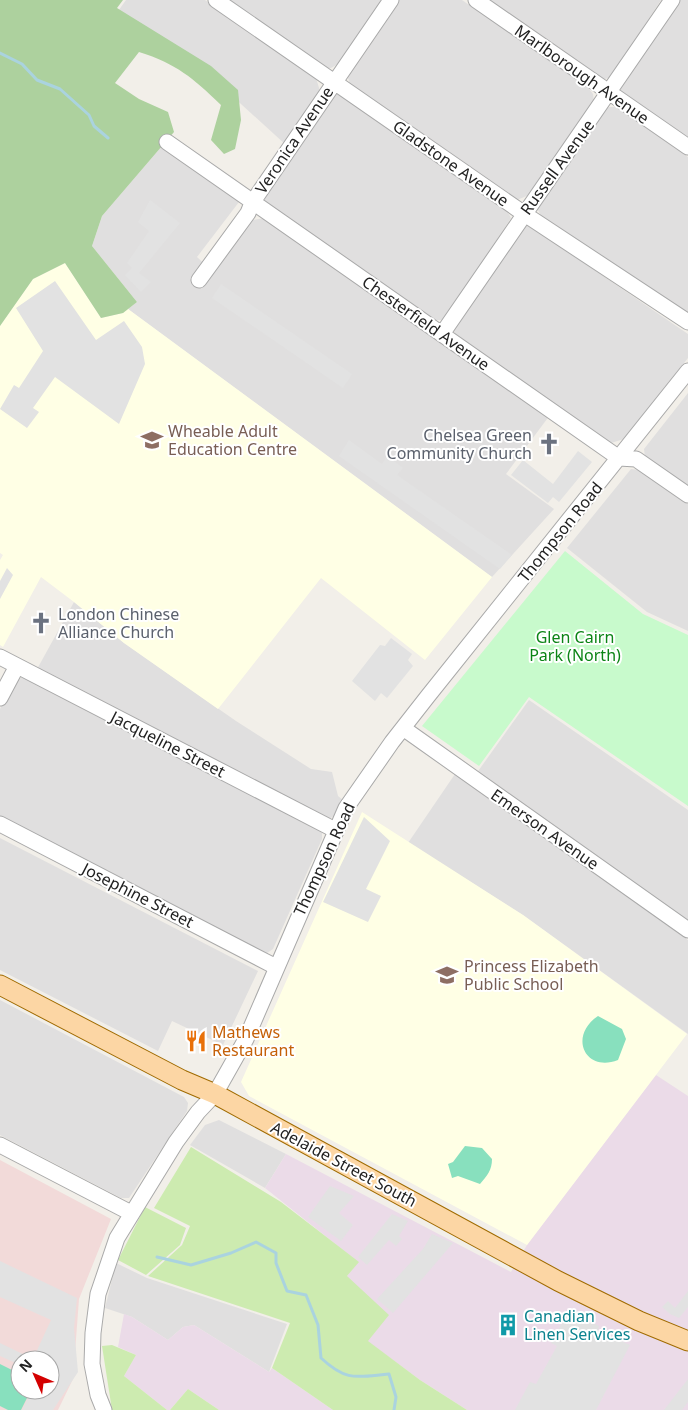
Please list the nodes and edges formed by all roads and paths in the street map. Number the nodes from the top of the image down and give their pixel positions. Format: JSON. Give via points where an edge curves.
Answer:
{"nodes":[{"id":1,"x":216,"y":0,"type":"edge"},
{"id":2,"x":391,"y":0,"type":"edge"},
{"id":3,"x":476,"y":0,"type":"edge"},
{"id":4,"x":672,"y":0,"type":"edge"},
{"id":5,"x":334,"y":81,"type":"junction"},
{"id":6,"x":610,"y":93,"type":"junction"},
{"id":7,"x":167,"y":142,"type":"dead end"},
{"id":8,"x":688,"y":147,"type":"edge"},
{"id":9,"x":252,"y":203,"type":"junction"},
{"id":10,"x":523,"y":213,"type":"junction"},
{"id":11,"x":198,"y":280,"type":"dead end"},
{"id":12,"x":688,"y":322,"type":"edge"},
{"id":13,"x":442,"y":334,"type":"junction"},
{"id":14,"x":688,"y":371,"type":"edge"},
{"id":15,"x":619,"y":458,"type":"junction"},
{"id":16,"x":688,"y":495,"type":"edge"},
{"id":17,"x":0,"y":657,"type":"edge"},
{"id":18,"x":17,"y":666,"type":"junction"},
{"id":19,"x":0,"y":698,"type":"edge"},
{"id":20,"x":403,"y":728,"type":"junction"},
{"id":21,"x":0,"y":824,"type":"edge"},
{"id":22,"x":335,"y":830,"type":"junction"},
{"id":23,"x":688,"y":930,"type":"edge"},
{"id":24,"x":276,"y":967,"type":"junction"},
{"id":25,"x":0,"y":986,"type":"edge"},
{"id":26,"x":215,"y":1094,"type":"junction"},
{"id":27,"x":0,"y":1145,"type":"edge"},
{"id":28,"x":131,"y":1213,"type":"junction"},
{"id":29,"x":688,"y":1341,"type":"edge"},
{"id":30,"x":104,"y":1410,"type":"edge"}],
"edges":[{"from":1,"to":5,"type":"street","name":"Gladstone Avenue"},
{"from":2,"to":5,"type":"street","name":"Veronica Avenue"},
{"from":3,"to":6,"type":"street","name":"Marlborough Avenue"},
{"from":4,"to":6,"type":"street","name":"Russell Avenue"},
{"from":5,"to":9,"type":"street","name":"Veronica Avenue"},
{"from":5,"to":10,"type":"street","name":"Gladstone Avenue"},
{"from":6,"to":8,"type":"street","name":"Marlborough Avenue"},
{"from":6,"to":10,"type":"street","name":"Russell Avenue"},
{"from":7,"to":9,"type":"street","name":"Chesterfield Avenue"},
{"from":9,"to":11,"type":"street","name":"Veronica Avenue"},
{"from":9,"to":13,"type":"street","name":"Chesterfield Avenue"},
{"from":10,"to":12,"type":"street","name":"Gladstone Avenue"},
{"from":10,"to":13,"type":"street","name":"Russell Avenue"},
{"from":13,"to":15,"type":"street","name":"Chesterfield Avenue"},
{"from":14,"to":15,"type":"street","name":"Thompson Road"},
{"from":15,"to":16,"type":"street","name":"Chesterfield Avenue","via":[[636,459]]},
{"from":15,"to":20,"type":"street","name":"Thompson Road"},
{"from":17,"to":18,"type":"street","name":"Jacqueline Street"},
{"from":18,"to":19,"type":"street"},
{"from":18,"to":22,"type":"street","name":"Jacqueline Street"},
{"from":20,"to":22,"type":"street","name":"Thompson Road","via":[[346,808]]},
{"from":20,"to":23,"type":"street","name":"Emerson Avenue"},
{"from":21,"to":24,"type":"street","name":"Josephine Street"},
{"from":22,"to":24,"type":"street","name":"Thompson Road"},
{"from":24,"to":26,"type":"street","name":"Thompson Road","via":[[246,1039]]},
{"from":25,"to":26,"type":"main road","name":"Adelaide Street South"},
{"from":26,"to":28,"type":"street","name":"Thompson Road","via":[[176,1142]]},
{"from":26,"to":29,"type":"main road","name":"Adelaide Street South","via":[[549,1277]]},
{"from":27,"to":28,"type":"street"},
{"from":28,"to":30,"type":"street","name":"Thompson Road","via":[[117,1238],[98,1294],[92,1364]]}]}
